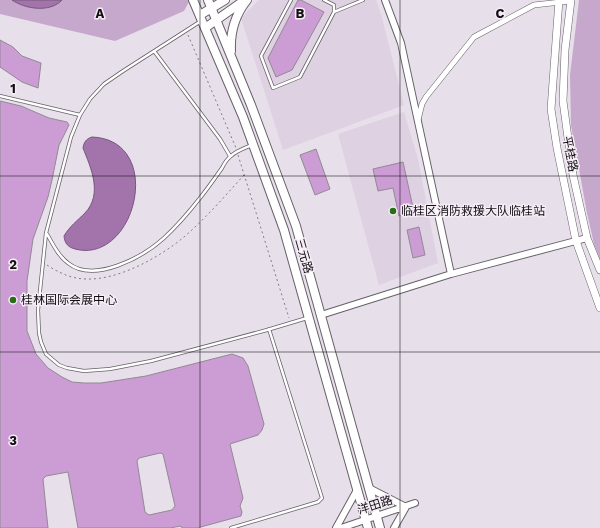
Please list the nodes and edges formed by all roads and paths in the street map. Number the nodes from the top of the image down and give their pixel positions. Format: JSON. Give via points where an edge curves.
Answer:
{"nodes":[{"id":1,"x":192,"y":0,"type":"edge"},
{"id":2,"x":208,"y":0,"type":"edge"},
{"id":3,"x":225,"y":0,"type":"edge"},
{"id":4,"x":247,"y":0,"type":"edge"},
{"id":5,"x":291,"y":0,"type":"edge"},
{"id":6,"x":324,"y":0,"type":"edge"},
{"id":7,"x":363,"y":0,"type":"edge"},
{"id":8,"x":385,"y":0,"type":"edge"},
{"id":9,"x":571,"y":0,"type":"edge"},
{"id":10,"x":559,"y":1,"type":"edge"},
{"id":11,"x":212,"y":8,"type":"junction"},
{"id":12,"x":334,"y":12,"type":"junction"},
{"id":13,"x":203,"y":21,"type":"junction"},
{"id":14,"x":216,"y":21,"type":"junction"},
{"id":15,"x":186,"y":31,"type":"junction"},
{"id":16,"x":154,"y":51,"type":"junction"},
{"id":17,"x":231,"y":55,"type":"junction"},
{"id":18,"x":0,"y":96,"type":"edge"},
{"id":19,"x":80,"y":115,"type":"junction"},
{"id":20,"x":418,"y":120,"type":"junction"},
{"id":21,"x":253,"y":144,"type":"junction"},
{"id":22,"x":237,"y":152,"type":"junction"},
{"id":23,"x":230,"y":156,"type":"junction"},
{"id":24,"x":46,"y":233,"type":"junction"},
{"id":25,"x":587,"y":238,"type":"junction"},
{"id":26,"x":576,"y":241,"type":"junction"},
{"id":27,"x":600,"y":270,"type":"edge"},
{"id":28,"x":450,"y":274,"type":"junction"},
{"id":29,"x":600,"y":308,"type":"edge"},
{"id":30,"x":321,"y":315,"type":"junction"},
{"id":31,"x":309,"y":317,"type":"junction"},
{"id":32,"x":290,"y":323,"type":"junction"},
{"id":33,"x":269,"y":329,"type":"junction"},
{"id":34,"x":369,"y":488,"type":"junction"},
{"id":35,"x":357,"y":490,"type":"junction"},
{"id":36,"x":415,"y":503,"type":"dead end"},
{"id":37,"x":406,"y":507,"type":"junction"},
{"id":38,"x":377,"y":516,"type":"junction"},
{"id":39,"x":366,"y":524,"type":"edge"},
{"id":40,"x":231,"y":528,"type":"edge"},
{"id":41,"x":336,"y":528,"type":"edge"},
{"id":42,"x":341,"y":528,"type":"edge"},
{"id":43,"x":380,"y":528,"type":"edge"},
{"id":44,"x":394,"y":528,"type":"edge"}],
"edges":[{"from":1,"to":13,"type":"main road","name":"三元路"},
{"from":2,"to":11,"type":"main road","name":"三元路"},
{"from":3,"to":11,"type":"main road"},
{"from":4,"to":14,"type":"main road"},
{"from":4,"to":17,"type":"main road","via":[[236,15],[230,41]]},
{"from":5,"to":12,"type":"lane","via":[[261,56],[273,88],[300,77]]},
{"from":6,"to":12,"type":"lane","via":[[334,5]]},
{"from":7,"to":12,"type":"lane"},
{"from":8,"to":20,"type":"street","via":[[401,43]]},
{"from":9,"to":10,"type":"street"},
{"from":9,"to":25,"type":"main road","name":"平桂路","via":[[565,50],[563,101],[573,175]]},
{"from":10,"to":20,"type":"street","via":[[534,5],[474,37],[426,97]]},
{"from":10,"to":26,"type":"main road","name":"平桂路","via":[[551,109],[556,148]]},
{"from":11,"to":13,"type":"main road"},
{"from":11,"to":14,"type":"main road","name":"三元路"},
{"from":13,"to":14,"type":"main road"},
{"from":13,"to":15,"type":"lane"},
{"from":13,"to":21,"type":"main road","name":"三元路"},
{"from":14,"to":17,"type":"main road","name":"三元路"},
{"from":15,"to":16,"type":"lane"},
{"from":15,"to":22,"type":"path"},
{"from":16,"to":19,"type":"lane","via":[[104,84]]},
{"from":16,"to":23,"type":"lane"},
{"from":17,"to":30,"type":"main road","name":"三元路","via":[[296,226]]},
{"from":18,"to":19,"type":"lane"},
{"from":19,"to":24,"type":"lane","via":[[71,136]]},
{"from":20,"to":28,"type":"street"},
{"from":21,"to":22,"type":"lane"},
{"from":21,"to":31,"type":"main road","name":"三元路","via":[[284,230]]},
{"from":22,"to":23,"type":"lane"},
{"from":22,"to":32,"type":"path"},
{"from":23,"to":24,"type":"lane","via":[[202,196],[175,227],[150,249],[125,262],[96,270],[78,268],[58,254]]},
{"from":24,"to":33,"type":"lane","via":[[38,310],[39,333],[46,354],[59,365],[71,369],[110,369],[151,361]]},
{"from":25,"to":26,"type":"street"},
{"from":25,"to":27,"type":"main road","name":"平桂路"},
{"from":26,"to":28,"type":"street"},
{"from":26,"to":29,"type":"main road","name":"平桂路"},
{"from":28,"to":30,"type":"street"},
{"from":30,"to":34,"type":"main road","name":"三元路"},
{"from":31,"to":32,"type":"lane"},
{"from":31,"to":35,"type":"main road","name":"三元路"},
{"from":32,"to":33,"type":"lane"},
{"from":33,"to":40,"type":"lane","via":[[322,498],[318,502]]},
{"from":34,"to":37,"type":"street"},
{"from":34,"to":38,"type":"main road","name":"三元路"},
{"from":35,"to":39,"type":"main road","name":"三元路"},
{"from":35,"to":41,"type":"street"},
{"from":36,"to":37,"type":"street","name":"洋田路"},
{"from":37,"to":38,"type":"street","name":"洋田路"},
{"from":37,"to":44,"type":"street"},
{"from":38,"to":39,"type":"street","name":"洋田路"},
{"from":38,"to":43,"type":"main road","name":"三元路"},
{"from":39,"to":42,"type":"street","name":"洋田路"}]}
